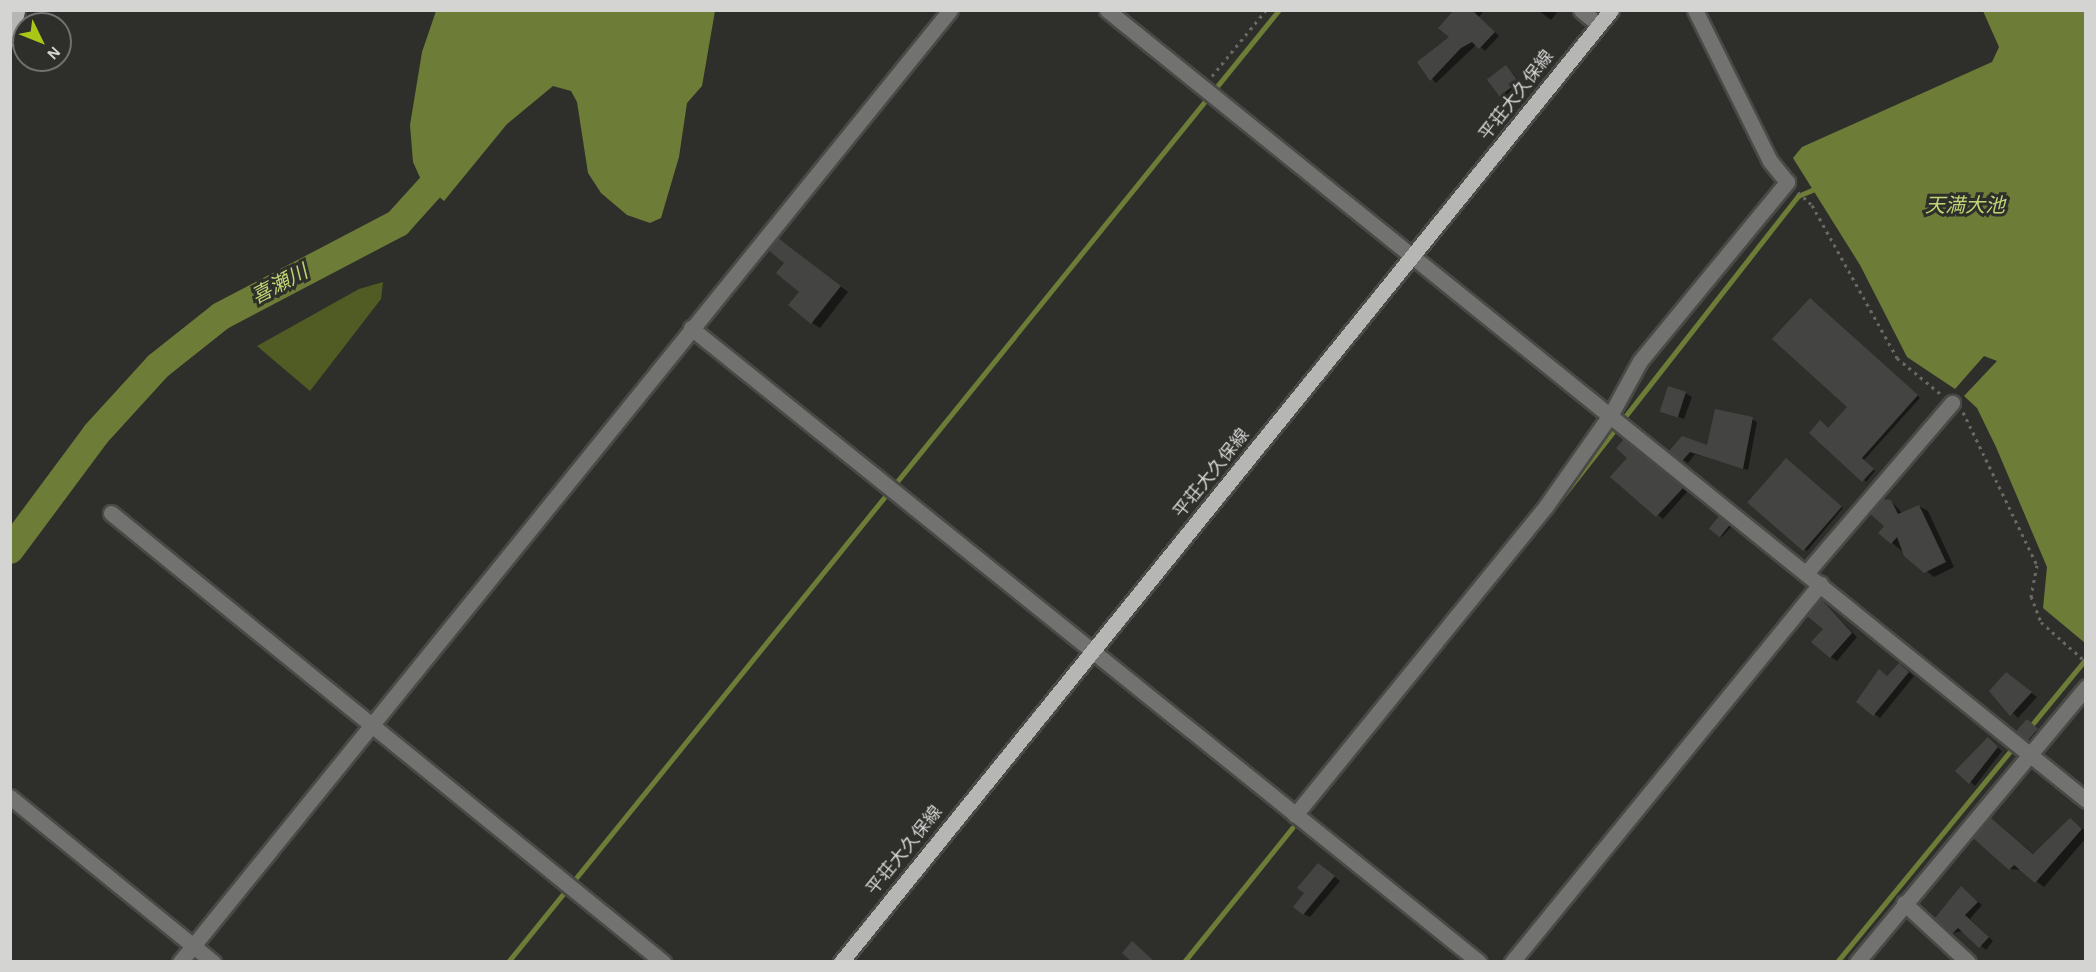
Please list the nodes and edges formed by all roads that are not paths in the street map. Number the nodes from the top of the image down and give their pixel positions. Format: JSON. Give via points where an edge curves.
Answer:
{"nodes":[{"id":1,"x":17,"y":10,"type":"edge"},
{"id":2,"x":950,"y":10,"type":"edge"},
{"id":3,"x":1107,"y":10,"type":"edge"},
{"id":4,"x":1581,"y":10,"type":"edge"},
{"id":5,"x":1611,"y":10,"type":"edge"},
{"id":6,"x":1695,"y":10,"type":"edge"},
{"id":7,"x":1599,"y":25,"type":"junction"},
{"id":8,"x":10,"y":39,"type":"edge"},
{"id":9,"x":1415,"y":257,"type":"junction"},
{"id":10,"x":691,"y":328,"type":"junction"},
{"id":11,"x":1952,"y":403,"type":"dead end"},
{"id":12,"x":1611,"y":414,"type":"junction"},
{"id":13,"x":111,"y":513,"type":"dead end"},
{"id":14,"x":1807,"y":572,"type":"junction"},
{"id":15,"x":1820,"y":584,"type":"junction"},
{"id":16,"x":1091,"y":652,"type":"junction"},
{"id":17,"x":2085,"y":687,"type":"edge"},
{"id":18,"x":370,"y":726,"type":"junction"},
{"id":19,"x":2027,"y":753,"type":"junction"},
{"id":20,"x":10,"y":796,"type":"edge"},
{"id":21,"x":2085,"y":800,"type":"edge"},
{"id":22,"x":1296,"y":815,"type":"junction"},
{"id":23,"x":1904,"y":903,"type":"junction"},
{"id":24,"x":193,"y":945,"type":"junction"},
{"id":25,"x":180,"y":962,"type":"edge"},
{"id":26,"x":213,"y":962,"type":"edge"},
{"id":27,"x":663,"y":962,"type":"edge"},
{"id":28,"x":842,"y":962,"type":"edge"},
{"id":29,"x":1479,"y":962,"type":"edge"},
{"id":30,"x":1512,"y":962,"type":"edge"},
{"id":31,"x":1857,"y":962,"type":"edge"},
{"id":32,"x":1968,"y":962,"type":"edge"}],
"edges":[{"from":1,"to":8,"type":"main road"},
{"from":2,"to":10,"type":"street"},
{"from":3,"to":9,"type":"street"},
{"from":4,"to":7,"type":"street"},
{"from":5,"to":7,"type":"main road","name":"平荘大久保線"},
{"from":6,"to":12,"type":"street","via":[[1721,54],[1770,161],[1787,182],[1640,361]]},
{"from":7,"to":9,"type":"main road","name":"平荘大久保線"},
{"from":9,"to":12,"type":"street"},
{"from":9,"to":16,"type":"main road","name":"平荘大久保線"},
{"from":10,"to":16,"type":"street"},
{"from":10,"to":18,"type":"street"},
{"from":11,"to":14,"type":"street"},
{"from":12,"to":14,"type":"street"},
{"from":12,"to":22,"type":"street","via":[[1546,506]]},
{"from":13,"to":18,"type":"street"},
{"from":14,"to":15,"type":"street"},
{"from":15,"to":19,"type":"street"},
{"from":15,"to":30,"type":"street"},
{"from":16,"to":22,"type":"street"},
{"from":16,"to":28,"type":"main road","name":"平荘大久保線"},
{"from":17,"to":19,"type":"street"},
{"from":18,"to":24,"type":"street"},
{"from":18,"to":27,"type":"street"},
{"from":19,"to":21,"type":"street"},
{"from":19,"to":23,"type":"street"},
{"from":20,"to":24,"type":"street"},
{"from":22,"to":29,"type":"street"},
{"from":23,"to":31,"type":"street"},
{"from":23,"to":32,"type":"street"},
{"from":24,"to":25,"type":"street"},
{"from":24,"to":26,"type":"street"}]}
